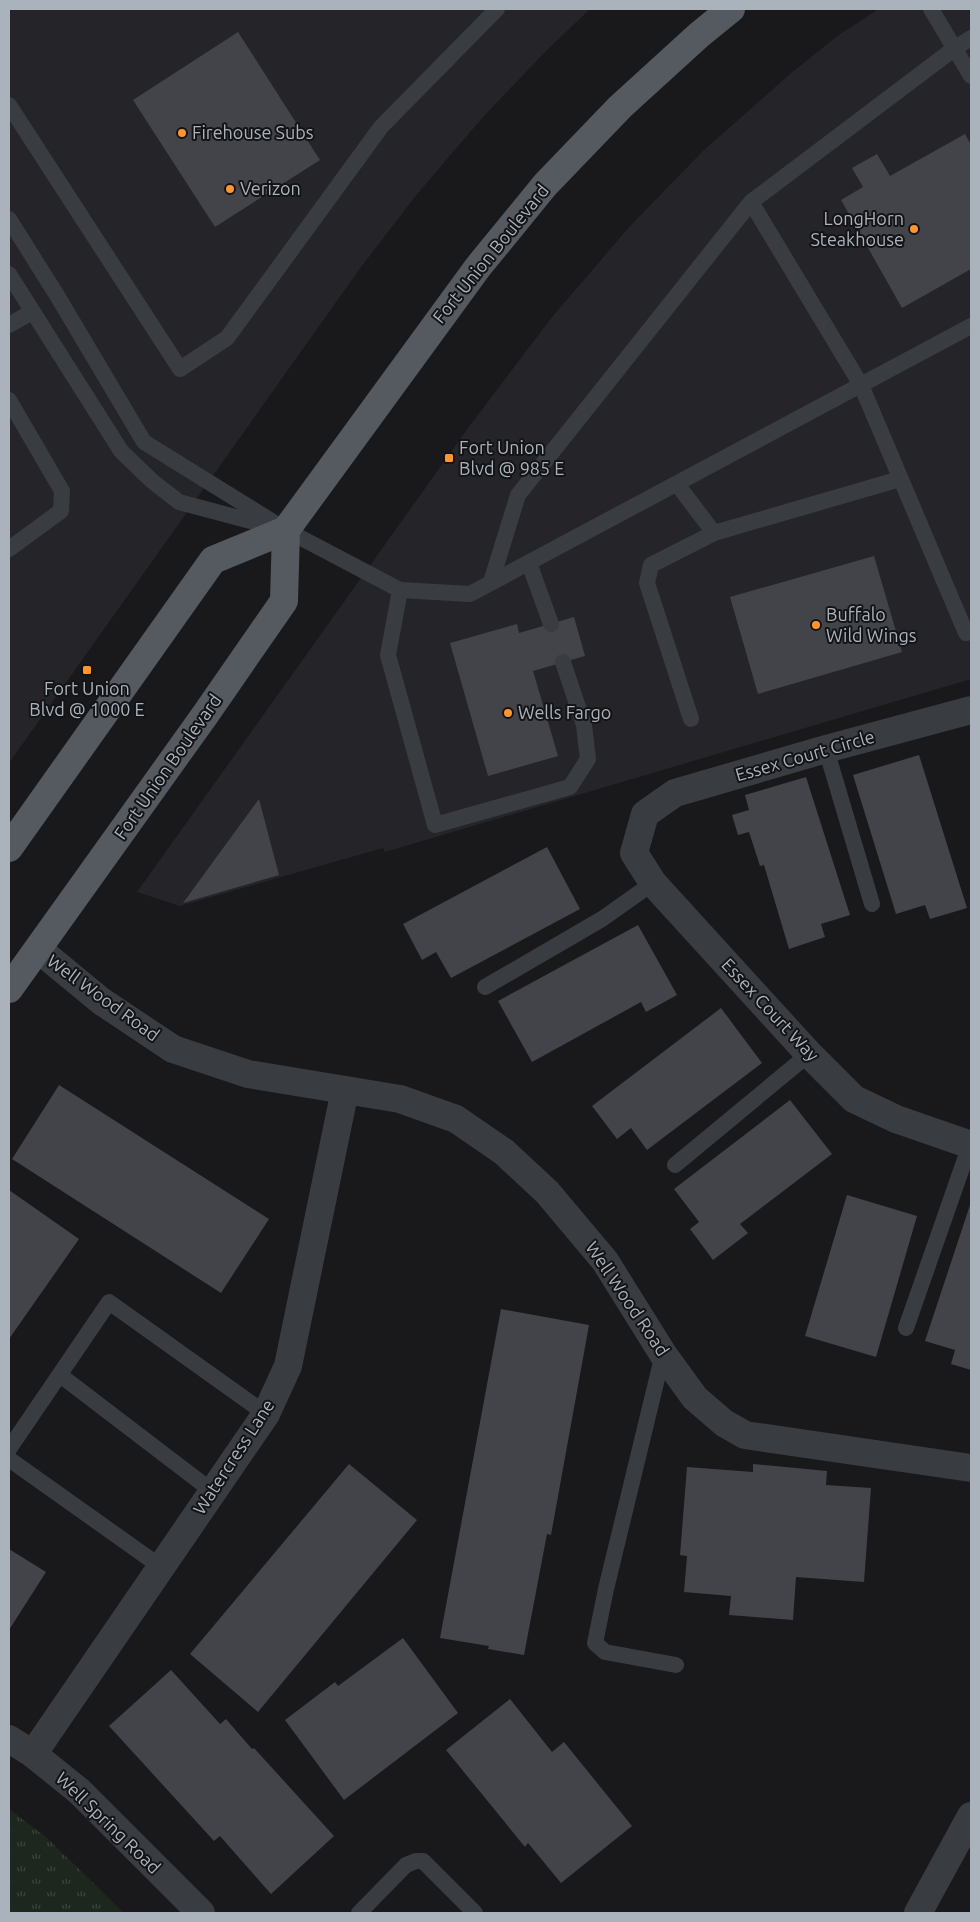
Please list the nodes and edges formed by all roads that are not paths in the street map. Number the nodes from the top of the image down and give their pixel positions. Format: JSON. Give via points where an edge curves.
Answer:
{"nodes":[{"id":1,"x":497,"y":9,"type":"edge"},
{"id":2,"x":731,"y":9,"type":"edge"},
{"id":3,"x":931,"y":9,"type":"edge"},
{"id":4,"x":971,"y":38,"type":"edge"},
{"id":5,"x":955,"y":48,"type":"junction"},
{"id":6,"x":971,"y":76,"type":"edge"},
{"id":7,"x":9,"y":105,"type":"edge"},
{"id":8,"x":751,"y":202,"type":"junction"},
{"id":9,"x":9,"y":219,"type":"edge"},
{"id":10,"x":9,"y":274,"type":"edge"},
{"id":11,"x":32,"y":312,"type":"junction"},
{"id":12,"x":9,"y":325,"type":"edge"},
{"id":13,"x":971,"y":326,"type":"edge"},
{"id":14,"x":861,"y":385,"type":"junction"},
{"id":15,"x":9,"y":400,"type":"edge"},
{"id":16,"x":900,"y":479,"type":"junction"},
{"id":17,"x":677,"y":484,"type":"junction"},
{"id":18,"x":286,"y":530,"type":"junction"},
{"id":19,"x":714,"y":533,"type":"junction"},
{"id":20,"x":9,"y":549,"type":"edge"},
{"id":21,"x":529,"y":563,"type":"junction"},
{"id":22,"x":491,"y":582,"type":"junction"},
{"id":23,"x":400,"y":590,"type":"junction"},
{"id":24,"x":550,"y":624,"type":"dead end"},
{"id":25,"x":971,"y":631,"type":"edge"},
{"id":26,"x":563,"y":662,"type":"dead end"},
{"id":27,"x":971,"y":710,"type":"edge"},
{"id":28,"x":690,"y":719,"type":"dead end"},
{"id":29,"x":826,"y":749,"type":"junction"},
{"id":30,"x":645,"y":814,"type":"joint"},
{"id":31,"x":9,"y":848,"type":"edge"},
{"id":32,"x":652,"y":883,"type":"junction"},
{"id":33,"x":872,"y":904,"type":"dead end"},
{"id":34,"x":38,"y":949,"type":"junction"},
{"id":35,"x":485,"y":987,"type":"dead end"},
{"id":36,"x":9,"y":990,"type":"edge"},
{"id":37,"x":809,"y":1054,"type":"junction"},
{"id":38,"x":345,"y":1090,"type":"junction"},
{"id":39,"x":971,"y":1145,"type":"edge"},
{"id":40,"x":675,"y":1165,"type":"dead end"},
{"id":41,"x":906,"y":1328,"type":"dead end"},
{"id":42,"x":663,"y":1354,"type":"junction"},
{"id":43,"x":60,"y":1374,"type":"junction"},
{"id":44,"x":266,"y":1414,"type":"junction"},
{"id":45,"x":9,"y":1449,"type":"edge"},
{"id":46,"x":9,"y":1459,"type":"edge"},
{"id":47,"x":971,"y":1468,"type":"edge"},
{"id":48,"x":212,"y":1492,"type":"junction"},
{"id":49,"x":161,"y":1567,"type":"junction"},
{"id":50,"x":676,"y":1665,"type":"dead end"},
{"id":51,"x":9,"y":1739,"type":"edge"},
{"id":52,"x":33,"y":1754,"type":"junction"},
{"id":53,"x":971,"y":1816,"type":"edge"},
{"id":54,"x":201,"y":1913,"type":"edge"},
{"id":55,"x":359,"y":1913,"type":"edge"},
{"id":56,"x":475,"y":1913,"type":"edge"},
{"id":57,"x":918,"y":1913,"type":"edge"}],
"edges":[{"from":1,"to":7,"type":"lane","via":[[381,126],[227,338],[180,369]]},
{"from":2,"to":18,"type":"main road","name":"Fort Union Boulevard","via":[[620,107],[545,185],[478,267]]},
{"from":3,"to":5,"type":"lane"},
{"from":4,"to":5,"type":"lane"},
{"from":5,"to":6,"type":"lane"},
{"from":5,"to":8,"type":"lane"},
{"from":8,"to":14,"type":"lane"},
{"from":8,"to":22,"type":"lane","via":[[518,495]]},
{"from":9,"to":18,"type":"lane","via":[[144,442]]},
{"from":10,"to":11,"type":"lane"},
{"from":11,"to":12,"type":"lane"},
{"from":11,"to":18,"type":"lane","via":[[121,451],[152,481],[179,502]]},
{"from":13,"to":14,"type":"lane"},
{"from":14,"to":16,"type":"lane"},
{"from":14,"to":17,"type":"lane"},
{"from":15,"to":20,"type":"lane","via":[[62,491],[61,511]]},
{"from":16,"to":19,"type":"lane"},
{"from":16,"to":25,"type":"lane","via":[[966,633]]},
{"from":17,"to":19,"type":"lane"},
{"from":17,"to":21,"type":"lane"},
{"from":18,"to":23,"type":"lane"},
{"from":18,"to":31,"type":"main road","via":[[213,560]]},
{"from":18,"to":34,"type":"main road","name":"Fort Union Boulevard","via":[[284,601]]},
{"from":19,"to":28,"type":"lane","via":[[651,564],[646,583]]},
{"from":21,"to":22,"type":"lane"},
{"from":21,"to":24,"type":"lane"},
{"from":22,"to":23,"type":"lane","via":[[470,594]]},
{"from":23,"to":26,"type":"lane","via":[[388,655],[435,825],[570,786],[588,759],[584,725]]},
{"from":27,"to":29,"type":"street","name":"Essex Court Circle"},
{"from":29,"to":30,"type":"street","name":"Essex Court Circle","via":[[675,793]]},
{"from":29,"to":33,"type":"lane"},
{"from":30,"to":32,"type":"street","name":"Essex Court Way","via":[[634,854]]},
{"from":32,"to":35,"type":"lane","via":[[602,919]]},
{"from":32,"to":37,"type":"street","name":"Essex Court Way"},
{"from":34,"to":36,"type":"main road","name":"Fort Union Boulevard"},
{"from":34,"to":38,"type":"street","name":"Well Wood Road","via":[[101,1001],[173,1049],[248,1074]]},
{"from":37,"to":39,"type":"street","name":"Essex Court Way","via":[[854,1099],[896,1120]]},
{"from":37,"to":40,"type":"lane"},
{"from":38,"to":42,"type":"street","name":"Well Wood Road","via":[[400,1099],[456,1119],[504,1152],[547,1192],[605,1261]]},
{"from":38,"to":44,"type":"street","name":"Watercress Lane","via":[[288,1366]]},
{"from":39,"to":41,"type":"lane"},
{"from":42,"to":47,"type":"street","name":"Well Wood Road","via":[[696,1398],[724,1423],[745,1435]]},
{"from":42,"to":50,"type":"lane","via":[[595,1643],[605,1652]]},
{"from":43,"to":44,"type":"lane","via":[[109,1302]]},
{"from":43,"to":45,"type":"lane"},
{"from":43,"to":48,"type":"lane"},
{"from":44,"to":48,"type":"street","name":"Watercress Lane"},
{"from":46,"to":49,"type":"lane"},
{"from":48,"to":49,"type":"street","name":"Watercress Lane"},
{"from":49,"to":52,"type":"street","name":"Watercress Lane"},
{"from":51,"to":52,"type":"street","name":"Well Spring Road"},
{"from":52,"to":54,"type":"street","name":"Well Spring Road","via":[[79,1791]]},
{"from":53,"to":57,"type":"street"},
{"from":55,"to":56,"type":"lane","via":[[406,1865],[423,1861]]}]}
